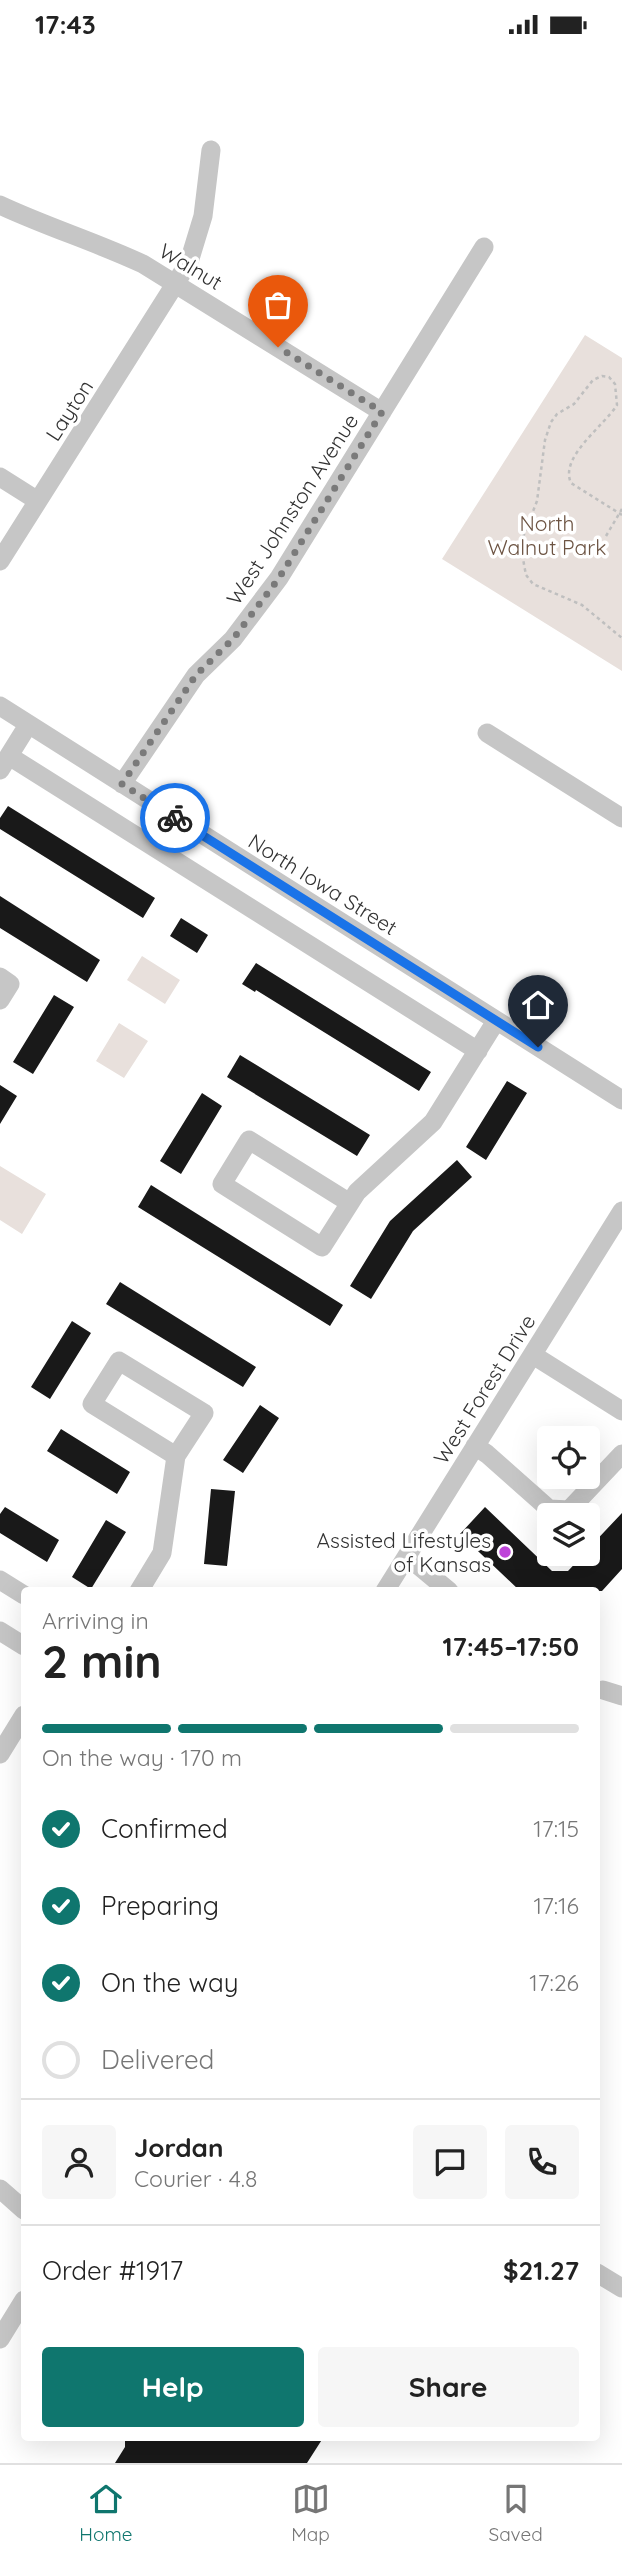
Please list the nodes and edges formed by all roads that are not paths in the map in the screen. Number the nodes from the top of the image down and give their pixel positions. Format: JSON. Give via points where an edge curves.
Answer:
{"nodes":[{"id":1,"x":211,"y":150,"type":"dead end"},
{"id":2,"x":0,"y":205,"type":"edge"},
{"id":3,"x":484,"y":247,"type":"dead end"},
{"id":4,"x":177,"y":283,"type":"junction"},
{"id":5,"x":382,"y":412,"type":"junction"},
{"id":6,"x":0,"y":477,"type":"edge"},
{"id":7,"x":38,"y":501,"type":"junction"},
{"id":8,"x":0,"y":561,"type":"edge"},
{"id":9,"x":0,"y":706,"type":"edge"},
{"id":10,"x":28,"y":725,"type":"junction"},
{"id":11,"x":487,"y":733,"type":"dead end"},
{"id":12,"x":4,"y":763,"type":"edge"},
{"id":13,"x":122,"y":784,"type":"junction"},
{"id":14,"x":622,"y":818,"type":"edge"},
{"id":15,"x":0,"y":977,"type":"edge"},
{"id":16,"x":0,"y":1000,"type":"edge"},
{"id":17,"x":496,"y":1021,"type":"junction"},
{"id":18,"x":478,"y":1051,"type":"junction"},
{"id":19,"x":622,"y":1100,"type":"edge"},
{"id":20,"x":350,"y":1203,"type":"junction"},
{"id":21,"x":622,"y":1211,"type":"edge"},
{"id":22,"x":533,"y":1355,"type":"junction"},
{"id":23,"x":622,"y":1411,"type":"edge"},
{"id":24,"x":475,"y":1446,"type":"junction"},
{"id":25,"x":622,"y":1454,"type":"edge"},
{"id":26,"x":176,"y":1456,"type":"junction"},
{"id":27,"x":407,"y":1556,"type":"junction"},
{"id":28,"x":0,"y":1580,"type":"edge"},
{"id":29,"x":141,"y":1587,"type":"edge"},
{"id":30,"x":388,"y":1587,"type":"edge"},
{"id":31,"x":444,"y":1587,"type":"edge"},
{"id":32,"x":21,"y":1593,"type":"edge"},
{"id":33,"x":0,"y":1631,"type":"edge"},
{"id":34,"x":21,"y":1644,"type":"edge"},
{"id":35,"x":21,"y":1720,"type":"edge"},
{"id":36,"x":0,"y":1754,"type":"edge"},
{"id":37,"x":0,"y":2189,"type":"edge"},
{"id":38,"x":21,"y":2207,"type":"edge"},
{"id":39,"x":600,"y":2275,"type":"edge"},
{"id":40,"x":622,"y":2288,"type":"edge"},
{"id":41,"x":21,"y":2305,"type":"edge"},
{"id":42,"x":0,"y":2339,"type":"edge"}],
"edges":[{"from":1,"to":4,"type":"street","name":"Layton","via":[[203,216],[189,262]]},
{"from":2,"to":4,"type":"street","name":"Walnut","via":[[41,225],[108,247]]},
{"from":3,"to":5,"type":"street","name":"West Johnston Avenue"},
{"from":4,"to":5,"type":"street","name":"Walnut"},
{"from":4,"to":7,"type":"street","name":"Layton"},
{"from":5,"to":13,"type":"street","name":"West Johnston Avenue","via":[[279,578],[233,639],[196,675]]},
{"from":6,"to":7,"type":"street"},
{"from":7,"to":8,"type":"street","name":"Layton"},
{"from":9,"to":10,"type":"street","name":"North Iowa Street"},
{"from":10,"to":12,"type":"street"},
{"from":10,"to":13,"type":"street","name":"North Iowa Street"},
{"from":11,"to":14,"type":"street"},
{"from":12,"to":18,"type":"street"},
{"from":13,"to":17,"type":"street","name":"North Iowa Street"},
{"from":15,"to":16,"type":"street","via":[[10,984]]},
{"from":17,"to":18,"type":"street"},
{"from":17,"to":19,"type":"street","name":"North Iowa Street"},
{"from":18,"to":20,"type":"street","via":[[433,1122]]},
{"from":20,"to":20,"type":"street","via":[[322,1247],[222,1184],[249,1140]]},
{"from":21,"to":22,"type":"street","name":"West Forest Drive"},
{"from":22,"to":23,"type":"street"},
{"from":22,"to":24,"type":"street","name":"West Forest Drive"},
{"from":24,"to":25,"type":"street","via":[[550,1509],[569,1510]]},
{"from":24,"to":27,"type":"street","name":"West Forest Drive"},
{"from":26,"to":26,"type":"street","via":[[204,1413],[119,1361],[92,1404]]},
{"from":26,"to":29,"type":"street","via":[[162,1553]]},
{"from":27,"to":30,"type":"street","name":"West Forest Drive"},
{"from":27,"to":31,"type":"street"},
{"from":28,"to":32,"type":"street"},
{"from":33,"to":34,"type":"street"},
{"from":35,"to":36,"type":"street"},
{"from":37,"to":38,"type":"street"},
{"from":39,"to":40,"type":"street"},
{"from":41,"to":42,"type":"street"}]}
